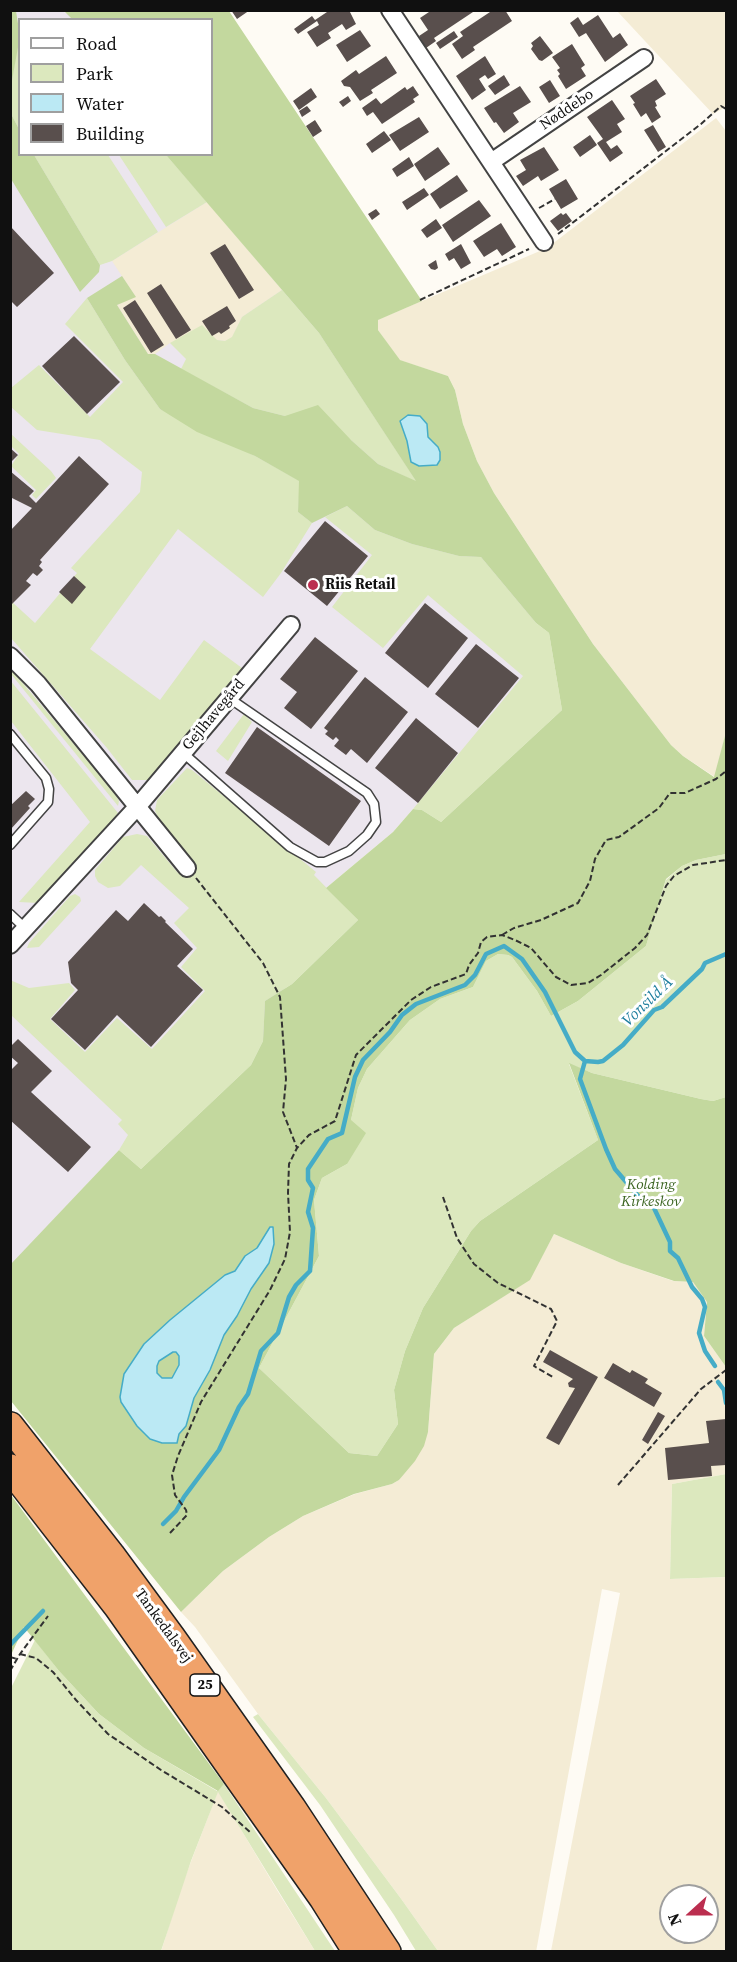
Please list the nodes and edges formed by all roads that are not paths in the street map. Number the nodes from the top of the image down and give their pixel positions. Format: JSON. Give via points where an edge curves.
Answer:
{"nodes":[{"id":1,"x":390,"y":10,"type":"edge"},
{"id":2,"x":644,"y":58,"type":"dead end"},
{"id":3,"x":491,"y":162,"type":"junction"},
{"id":4,"x":544,"y":242,"type":"road end"},
{"id":5,"x":291,"y":625,"type":"dead end"},
{"id":6,"x":10,"y":656,"type":"edge"},
{"id":7,"x":228,"y":698,"type":"junction"},
{"id":8,"x":10,"y":734,"type":"edge"},
{"id":9,"x":182,"y":753,"type":"junction"},
{"id":10,"x":138,"y":806,"type":"junction"},
{"id":11,"x":10,"y":845,"type":"edge"},
{"id":12,"x":187,"y":868,"type":"road end"},
{"id":13,"x":10,"y":914,"type":"edge"},
{"id":14,"x":26,"y":929,"type":"junction"},
{"id":15,"x":11,"y":945,"type":"edge"},
{"id":16,"x":10,"y":1426,"type":"edge"},
{"id":17,"x":10,"y":1468,"type":"edge"},
{"id":18,"x":357,"y":1952,"type":"edge"},
{"id":19,"x":387,"y":1952,"type":"edge"}],
"edges":[{"from":1,"to":3,"type":"street"},
{"from":2,"to":3,"type":"street","name":"Nøddebo"},
{"from":3,"to":4,"type":"street"},
{"from":5,"to":7,"type":"street","name":"Gejlhavegård"},
{"from":6,"to":10,"type":"street","via":[[38,684]]},
{"from":7,"to":9,"type":"street","name":"Gejlhavegård"},
{"from":7,"to":9,"type":"lane","via":[[367,793],[374,804],[376,822],[367,835],[349,851],[317,862],[290,847]]},
{"from":8,"to":11,"type":"lane","via":[[46,778],[49,789],[48,802]]},
{"from":9,"to":10,"type":"street","name":"Gejlhavegård"},
{"from":10,"to":12,"type":"street"},
{"from":10,"to":14,"type":"street","name":"Gejlhavegård"},
{"from":13,"to":14,"type":"lane"},
{"from":14,"to":15,"type":"street","name":"Gejlhavegård"},
{"from":16,"to":19,"type":"highway","name":"Tankedalsvej","number":"25","via":[[172,1638]]},
{"from":17,"to":18,"type":"highway","name":"Tankedalsvej","number":"25","via":[[118,1607]]}]}
